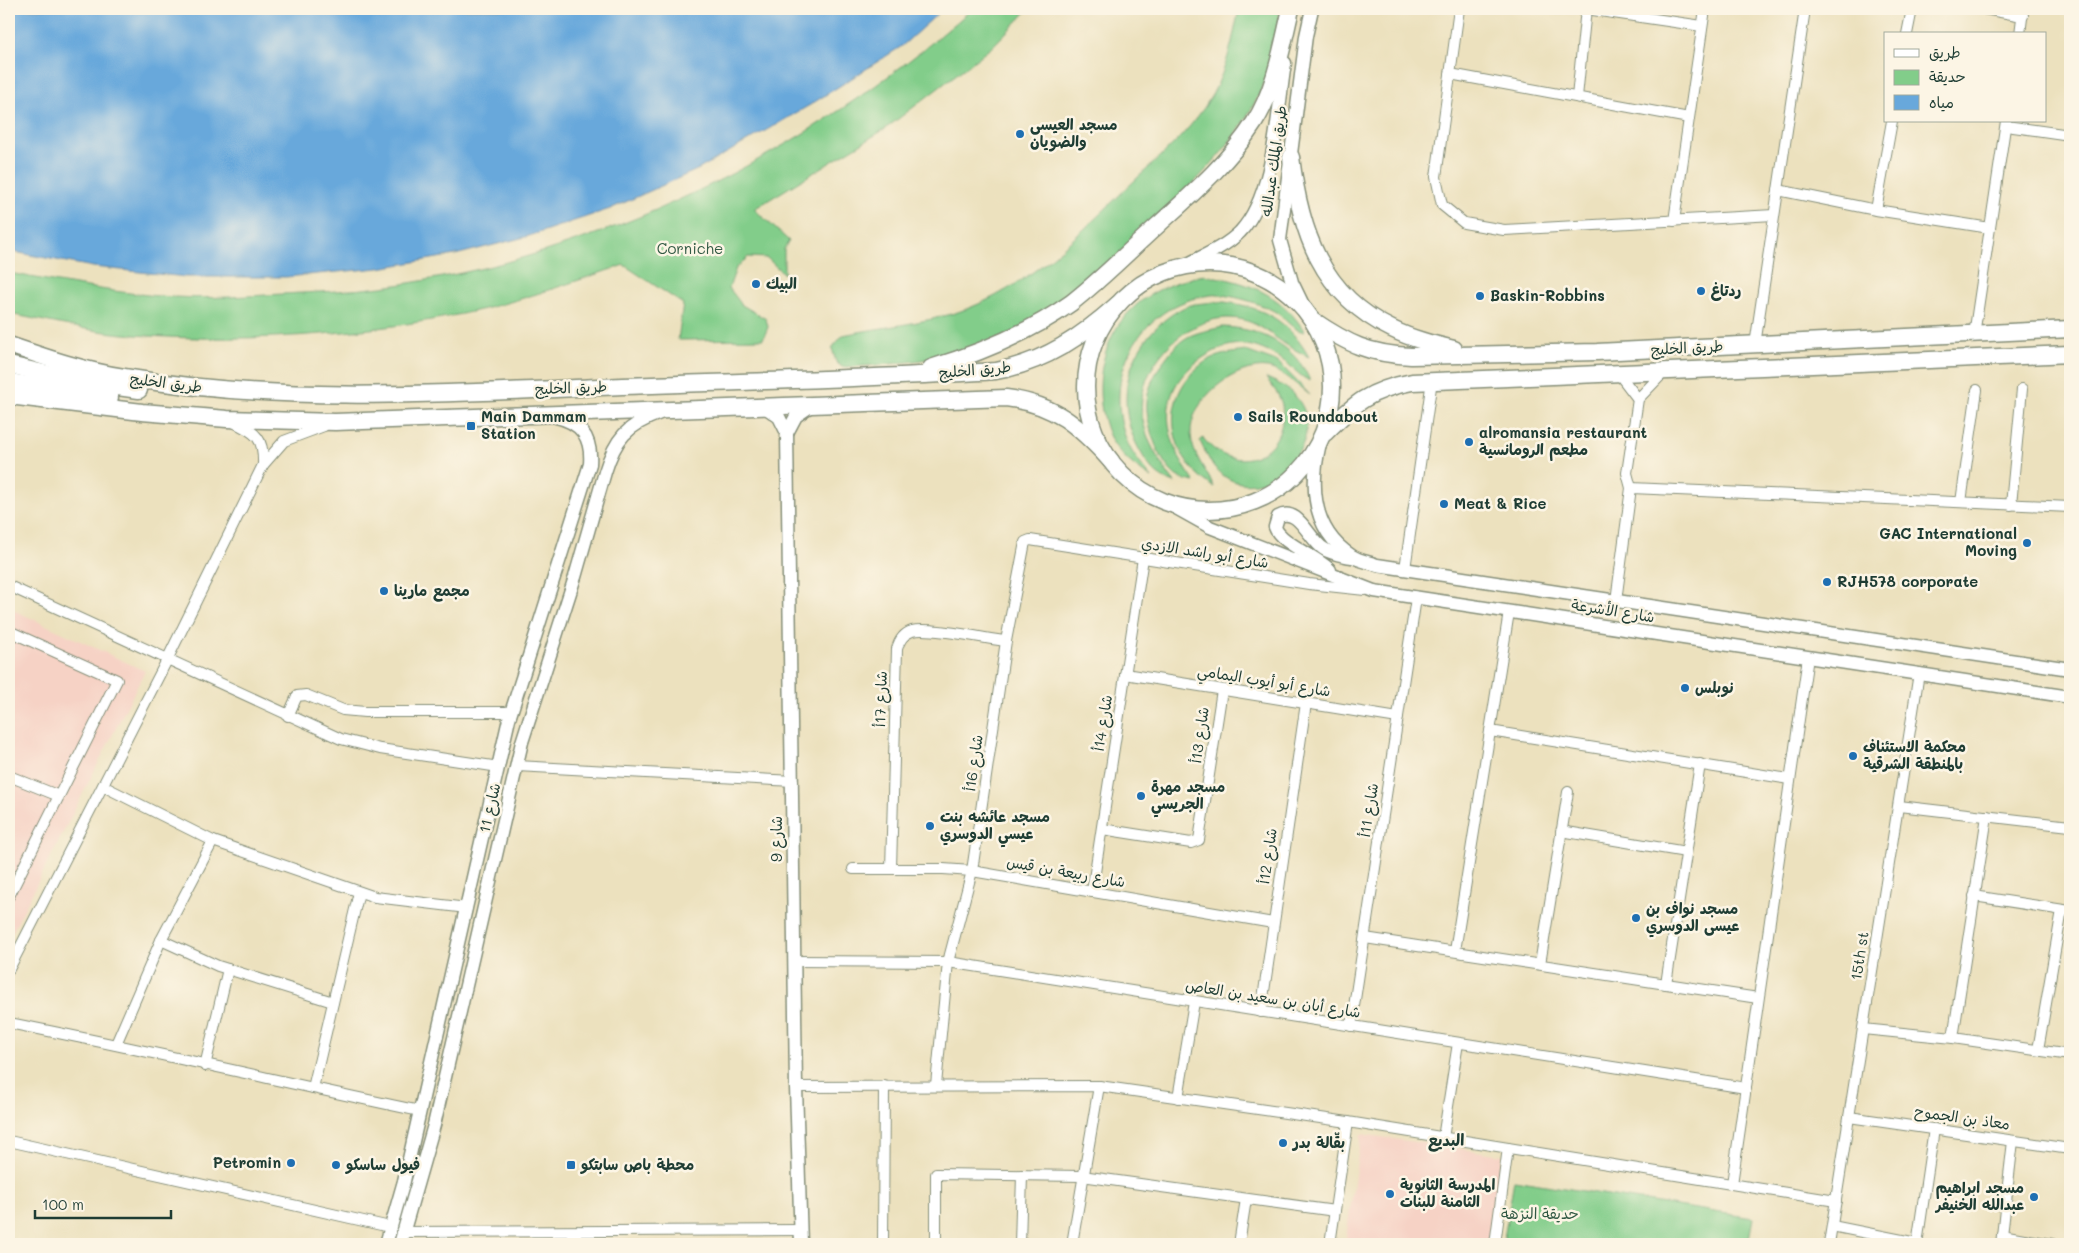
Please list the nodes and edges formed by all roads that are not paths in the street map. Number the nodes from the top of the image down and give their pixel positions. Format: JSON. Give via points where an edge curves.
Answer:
{"nodes":[{"id":1,"x":1292,"y":9,"type":"edge"},
{"id":2,"x":1312,"y":9,"type":"edge"},
{"id":3,"x":1459,"y":9,"type":"edge"},
{"id":4,"x":1586,"y":9,"type":"edge"},
{"id":5,"x":1705,"y":9,"type":"edge"},
{"id":6,"x":1805,"y":9,"type":"edge"},
{"id":7,"x":1912,"y":9,"type":"edge"},
{"id":8,"x":1984,"y":9,"type":"edge"},
{"id":9,"x":2023,"y":12,"type":"edge"},
{"id":10,"x":1702,"y":26,"type":"junction"},
{"id":11,"x":1907,"y":32,"type":"edge"},
{"id":12,"x":2020,"y":32,"type":"edge"},
{"id":13,"x":1450,"y":74,"type":"junction"},
{"id":14,"x":1577,"y":97,"type":"junction"},
{"id":15,"x":1689,"y":118,"type":"junction"},
{"id":16,"x":1892,"y":122,"type":"edge"},
{"id":17,"x":2006,"y":124,"type":"edge"},
{"id":18,"x":2070,"y":134,"type":"edge"},
{"id":19,"x":1291,"y":157,"type":"junction"},
{"id":20,"x":1778,"y":190,"type":"junction"},
{"id":21,"x":1876,"y":210,"type":"junction"},
{"id":22,"x":1774,"y":215,"type":"junction"},
{"id":23,"x":1674,"y":221,"type":"junction"},
{"id":24,"x":1990,"y":228,"type":"junction"},
{"id":25,"x":1184,"y":266,"type":"junction"},
{"id":26,"x":1118,"y":304,"type":"junction"},
{"id":27,"x":1310,"y":317,"type":"junction"},
{"id":28,"x":2070,"y":329,"type":"edge"},
{"id":29,"x":1974,"y":335,"type":"junction"},
{"id":30,"x":9,"y":345,"type":"edge"},
{"id":31,"x":1755,"y":345,"type":"junction"},
{"id":32,"x":1471,"y":354,"type":"junction"},
{"id":33,"x":2070,"y":354,"type":"edge"},
{"id":34,"x":9,"y":365,"type":"edge"},
{"id":35,"x":1664,"y":372,"type":"junction"},
{"id":36,"x":1619,"y":374,"type":"junction"},
{"id":37,"x":900,"y":376,"type":"junction"},
{"id":38,"x":1432,"y":380,"type":"junction"},
{"id":39,"x":9,"y":382,"type":"edge"},
{"id":40,"x":2022,"y":389,"type":"dead end"},
{"id":41,"x":1978,"y":390,"type":"dead end"},
{"id":42,"x":315,"y":395,"type":"junction"},
{"id":43,"x":9,"y":396,"type":"edge"},
{"id":44,"x":1638,"y":399,"type":"junction"},
{"id":45,"x":812,"y":405,"type":"junction"},
{"id":46,"x":765,"y":407,"type":"junction"},
{"id":47,"x":666,"y":411,"type":"junction"},
{"id":48,"x":191,"y":415,"type":"junction"},
{"id":49,"x":549,"y":415,"type":"junction"},
{"id":50,"x":227,"y":419,"type":"junction"},
{"id":51,"x":335,"y":422,"type":"junction"},
{"id":52,"x":787,"y":433,"type":"junction"},
{"id":53,"x":1322,"y":439,"type":"junction"},
{"id":54,"x":1111,"y":461,"type":"junction"},
{"id":55,"x":263,"y":465,"type":"junction"},
{"id":56,"x":1631,"y":488,"type":"junction"},
{"id":57,"x":1961,"y":502,"type":"junction"},
{"id":58,"x":1167,"y":503,"type":"junction"},
{"id":59,"x":2011,"y":505,"type":"junction"},
{"id":60,"x":2070,"y":507,"type":"edge"},
{"id":61,"x":1033,"y":540,"type":"joint"},
{"id":62,"x":1353,"y":557,"type":"junction"},
{"id":63,"x":1143,"y":558,"type":"junction"},
{"id":64,"x":1405,"y":569,"type":"junction"},
{"id":65,"x":557,"y":572,"type":"junction"},
{"id":66,"x":1335,"y":576,"type":"junction"},
{"id":67,"x":575,"y":577,"type":"junction"},
{"id":68,"x":9,"y":586,"type":"edge"},
{"id":69,"x":1374,"y":591,"type":"junction"},
{"id":70,"x":1416,"y":598,"type":"junction"},
{"id":71,"x":1616,"y":601,"type":"junction"},
{"id":72,"x":1509,"y":612,"type":"junction"},
{"id":73,"x":9,"y":631,"type":"edge"},
{"id":74,"x":1006,"y":642,"type":"junction"},
{"id":75,"x":1808,"y":657,"type":"junction"},
{"id":76,"x":167,"y":660,"type":"junction"},
{"id":77,"x":2070,"y":669,"type":"edge"},
{"id":78,"x":1920,"y":673,"type":"junction"},
{"id":79,"x":1125,"y":674,"type":"junction"},
{"id":80,"x":1222,"y":690,"type":"junction"},
{"id":81,"x":2070,"y":697,"type":"edge"},
{"id":82,"x":1306,"y":703,"type":"junction"},
{"id":83,"x":511,"y":712,"type":"junction"},
{"id":84,"x":288,"y":716,"type":"junction"},
{"id":85,"x":1398,"y":718,"type":"junction"},
{"id":86,"x":1490,"y":731,"type":"junction"},
{"id":87,"x":1700,"y":764,"type":"junction"},
{"id":88,"x":517,"y":766,"type":"junction"},
{"id":89,"x":498,"y":767,"type":"junction"},
{"id":90,"x":9,"y":776,"type":"edge"},
{"id":91,"x":1790,"y":779,"type":"junction"},
{"id":92,"x":793,"y":781,"type":"junction"},
{"id":93,"x":103,"y":786,"type":"junction"},
{"id":94,"x":1568,"y":792,"type":"dead end"},
{"id":95,"x":59,"y":796,"type":"junction"},
{"id":96,"x":1899,"y":806,"type":"junction"},
{"id":97,"x":1986,"y":816,"type":"junction"},
{"id":98,"x":2070,"y":826,"type":"edge"},
{"id":99,"x":1102,"y":829,"type":"junction"},
{"id":100,"x":1561,"y":831,"type":"junction"},
{"id":101,"x":213,"y":840,"type":"junction"},
{"id":102,"x":1686,"y":852,"type":"junction"},
{"id":103,"x":853,"y":869,"type":"dead end"},
{"id":104,"x":891,"y":869,"type":"junction"},
{"id":105,"x":972,"y":872,"type":"junction"},
{"id":106,"x":359,"y":892,"type":"junction"},
{"id":107,"x":1092,"y":892,"type":"junction"},
{"id":108,"x":9,"y":896,"type":"edge"},
{"id":109,"x":1974,"y":896,"type":"junction"},
{"id":110,"x":467,"y":908,"type":"junction"},
{"id":111,"x":2066,"y":911,"type":"edge"},
{"id":112,"x":1274,"y":923,"type":"junction"},
{"id":113,"x":1365,"y":938,"type":"junction"},
{"id":114,"x":161,"y":940,"type":"junction"},
{"id":115,"x":1455,"y":951,"type":"junction"},
{"id":116,"x":794,"y":961,"type":"junction"},
{"id":117,"x":948,"y":962,"type":"junction"},
{"id":118,"x":1540,"y":964,"type":"junction"},
{"id":119,"x":9,"y":969,"type":"edge"},
{"id":120,"x":228,"y":969,"type":"junction"},
{"id":121,"x":1666,"y":984,"type":"junction"},
{"id":122,"x":1758,"y":998,"type":"junction"},
{"id":123,"x":333,"y":1002,"type":"junction"},
{"id":124,"x":1194,"y":1002,"type":"junction"},
{"id":125,"x":1261,"y":1012,"type":"junction"},
{"id":126,"x":9,"y":1023,"type":"edge"},
{"id":127,"x":1351,"y":1026,"type":"junction"},
{"id":128,"x":1863,"y":1029,"type":"junction"},
{"id":129,"x":1953,"y":1038,"type":"junction"},
{"id":130,"x":1458,"y":1043,"type":"junction"},
{"id":131,"x":116,"y":1044,"type":"junction"},
{"id":132,"x":2038,"y":1050,"type":"junction"},
{"id":133,"x":2070,"y":1055,"type":"edge"},
{"id":134,"x":205,"y":1066,"type":"junction"},
{"id":135,"x":936,"y":1085,"type":"junction"},
{"id":136,"x":884,"y":1086,"type":"junction"},
{"id":137,"x":1098,"y":1086,"type":"junction"},
{"id":138,"x":796,"y":1087,"type":"junction"},
{"id":139,"x":313,"y":1088,"type":"junction"},
{"id":140,"x":1746,"y":1088,"type":"junction"},
{"id":141,"x":1178,"y":1098,"type":"junction"},
{"id":142,"x":420,"y":1111,"type":"junction"},
{"id":143,"x":1849,"y":1117,"type":"junction"},
{"id":144,"x":1348,"y":1122,"type":"junction"},
{"id":145,"x":1934,"y":1129,"type":"junction"},
{"id":146,"x":1443,"y":1138,"type":"junction"},
{"id":147,"x":9,"y":1141,"type":"edge"},
{"id":148,"x":2013,"y":1141,"type":"junction"},
{"id":149,"x":1508,"y":1148,"type":"junction"},
{"id":150,"x":2070,"y":1149,"type":"edge"},
{"id":151,"x":1022,"y":1175,"type":"junction"},
{"id":152,"x":1082,"y":1176,"type":"junction"},
{"id":153,"x":1732,"y":1184,"type":"junction"},
{"id":154,"x":1246,"y":1199,"type":"junction"},
{"id":155,"x":1836,"y":1201,"type":"junction"},
{"id":156,"x":1335,"y":1211,"type":"junction"},
{"id":157,"x":1832,"y":1226,"type":"junction"},
{"id":158,"x":390,"y":1227,"type":"junction"},
{"id":159,"x":800,"y":1230,"type":"junction"},
{"id":160,"x":401,"y":1238,"type":"edge"},
{"id":161,"x":2001,"y":1240,"type":"edge"},
{"id":162,"x":1917,"y":1243,"type":"edge"},
{"id":163,"x":386,"y":1244,"type":"edge"},
{"id":164,"x":801,"y":1244,"type":"edge"},
{"id":165,"x":883,"y":1244,"type":"edge"},
{"id":166,"x":936,"y":1244,"type":"edge"},
{"id":167,"x":1020,"y":1244,"type":"edge"},
{"id":168,"x":1072,"y":1244,"type":"edge"},
{"id":169,"x":1239,"y":1244,"type":"edge"},
{"id":170,"x":1330,"y":1244,"type":"edge"},
{"id":171,"x":1495,"y":1244,"type":"edge"},
{"id":172,"x":1829,"y":1244,"type":"edge"},
{"id":173,"x":2052,"y":1244,"type":"edge"}],
"edges":[{"from":1,"to":25,"type":"street","name":"طريق الملك عبدالله","via":[[1267,176],[1257,208],[1239,232],[1224,244]]},
{"from":1,"to":37,"type":"main road","via":[[1273,81],[1254,123],[1175,210],[1092,286],[1035,326],[982,351]]},
{"from":2,"to":19,"type":"street","name":"طريق الملك عبدالله"},
{"from":3,"to":13,"type":"street"},
{"from":4,"to":10,"type":"street"},
{"from":4,"to":14,"type":"street"},
{"from":5,"to":10,"type":"street"},
{"from":6,"to":20,"type":"street"},
{"from":7,"to":11,"type":"street"},
{"from":8,"to":9,"type":"street"},
{"from":9,"to":12,"type":"street"},
{"from":10,"to":15,"type":"street"},
{"from":13,"to":14,"type":"street"},
{"from":13,"to":23,"type":"street","via":[[1436,177],[1442,205],[1464,224],[1504,230]]},
{"from":14,"to":15,"type":"street"},
{"from":15,"to":23,"type":"street"},
{"from":16,"to":21,"type":"street"},
{"from":17,"to":18,"type":"street"},
{"from":17,"to":24,"type":"street"},
{"from":19,"to":27,"type":"street","name":"طريق الملك عبدالله","via":[[1280,240],[1292,282]]},
{"from":19,"to":32,"type":"main road","via":[[1298,207],[1309,240],[1329,277],[1343,294],[1360,310],[1393,330]]},
{"from":20,"to":21,"type":"street"},
{"from":20,"to":22,"type":"street"},
{"from":21,"to":24,"type":"street"},
{"from":22,"to":23,"type":"street"},
{"from":22,"to":31,"type":"street"},
{"from":24,"to":29,"type":"street"},
{"from":25,"to":26,"type":"main road","name":"طريق الخليج","via":[[1141,284]]},
{"from":25,"to":27,"type":"main road","name":"طريق الخليج","via":[[1221,264],[1255,272],[1283,289]]},
{"from":26,"to":37,"type":"main road","name":"طريق الخليج","via":[[1076,339],[1038,360],[996,371]]},
{"from":26,"to":54,"type":"main road","via":[[1094,345],[1087,376],[1093,427]]},
{"from":27,"to":32,"type":"main road","name":"طريق الخليج","via":[[1343,341],[1384,354]]},
{"from":27,"to":53,"type":"main road","via":[[1321,335],[1331,366],[1332,401]]},
{"from":28,"to":29,"type":"main road","name":"طريق الخليج"},
{"from":29,"to":31,"type":"main road","name":"طريق الخليج"},
{"from":30,"to":42,"type":"main road","name":"طريق الخليج","via":[[122,377],[195,387]]},
{"from":31,"to":32,"type":"main road","name":"طريق الخليج"},
{"from":33,"to":35,"type":"main road","name":"طريق الخليج"},
{"from":34,"to":42,"type":"main road","via":[[112,387],[206,398]]},
{"from":35,"to":36,"type":"main road","name":"طريق الخليج"},
{"from":35,"to":44,"type":"street"},
{"from":36,"to":38,"type":"main road","name":"طريق الخليج"},
{"from":36,"to":44,"type":"street"},
{"from":37,"to":42,"type":"main road","name":"طريق الخليج"},
{"from":38,"to":53,"type":"main road","name":"طريق الخليج","via":[[1399,384],[1365,397]]},
{"from":38,"to":64,"type":"street"},
{"from":39,"to":48,"type":"main road","via":[[128,400]]},
{"from":40,"to":59,"type":"street"},
{"from":41,"to":57,"type":"street"},
{"from":43,"to":48,"type":"main road","name":"طريق الخليج"},
{"from":44,"to":56,"type":"street","via":[[1627,473]]},
{"from":45,"to":46,"type":"main road","name":"طريق الخليج"},
{"from":45,"to":52,"type":"street","via":[[796,416]]},
{"from":45,"to":54,"type":"main road","name":"طريق الخليج","via":[[997,398],[1022,400],[1056,412],[1072,422]]},
{"from":46,"to":47,"type":"main road","name":"طريق الخليج"},
{"from":46,"to":52,"type":"street","via":[[779,417]]},
{"from":47,"to":49,"type":"main road","name":"طريق الخليج"},
{"from":47,"to":67,"type":"street","name":"شارع 11","via":[[634,425],[614,446]]},
{"from":48,"to":50,"type":"main road","name":"طريق الخليج"},
{"from":49,"to":51,"type":"main road","name":"طريق الخليج"},
{"from":49,"to":65,"type":"street","name":"شارع 11","via":[[577,425],[585,432],[591,450],[590,464]]},
{"from":50,"to":51,"type":"main road","name":"طريق الخليج"},
{"from":50,"to":55,"type":"street","via":[[259,438],[264,450]]},
{"from":51,"to":55,"type":"street","via":[[284,441]]},
{"from":52,"to":92,"type":"street","name":"شارع 9"},
{"from":53,"to":58,"type":"main road","name":"طريق الخليج","via":[[1292,478],[1261,498],[1225,509],[1207,510],[1189,510]]},
{"from":53,"to":62,"type":"street","name":"شارع الأشرعة","via":[[1313,478],[1315,504],[1331,537]]},
{"from":54,"to":58,"type":"main road","name":"طريق الخليج","via":[[1137,486]]},
{"from":55,"to":76,"type":"street"},
{"from":56,"to":57,"type":"street"},
{"from":56,"to":71,"type":"street"},
{"from":57,"to":59,"type":"street"},
{"from":58,"to":66,"type":"street","name":"شارع الأشرعة","via":[[1210,527]]},
{"from":59,"to":60,"type":"street"},
{"from":61,"to":63,"type":"street","name":"شارع أبو راشد الازدي"},
{"from":61,"to":74,"type":"street","name":"شارع 16أ","via":[[1023,544]]},
{"from":62,"to":64,"type":"street","name":"شارع الأشرعة"},
{"from":62,"to":66,"type":"street","via":[[1324,549],[1293,515],[1278,517],[1275,527],[1279,535],[1322,561]]},
{"from":63,"to":69,"type":"street","name":"شارع أبو راشد الازدي"},
{"from":63,"to":79,"type":"street","name":"شارع 14أ"},
{"from":64,"to":71,"type":"street","name":"شارع الأشرعة"},
{"from":65,"to":67,"type":"street"},
{"from":65,"to":83,"type":"street","name":"شارع 11"},
{"from":66,"to":69,"type":"street","name":"شارع الأشرعة"},
{"from":67,"to":88,"type":"street","name":"شارع 11"},
{"from":68,"to":76,"type":"street"},
{"from":69,"to":70,"type":"street","name":"شارع الأشرعة"},
{"from":70,"to":72,"type":"street","name":"شارع الأشرعة"},
{"from":70,"to":85,"type":"street","name":"شارع 11أ"},
{"from":71,"to":77,"type":"street","name":"شارع الأشرعة"},
{"from":72,"to":75,"type":"street","name":"شارع الأشرعة"},
{"from":72,"to":86,"type":"street"},
{"from":73,"to":95,"type":"street","via":[[118,680]]},
{"from":74,"to":104,"type":"street","name":"شارع 17أ","via":[[921,630],[907,633],[900,640],[897,649]]},
{"from":74,"to":105,"type":"street","name":"شارع 16أ"},
{"from":75,"to":78,"type":"street","name":"شارع الأشرعة"},
{"from":75,"to":91,"type":"street"},
{"from":76,"to":84,"type":"street"},
{"from":76,"to":93,"type":"street"},
{"from":78,"to":81,"type":"street","name":"شارع الأشرعة"},
{"from":78,"to":96,"type":"street","name":"15th st"},
{"from":79,"to":80,"type":"street","name":"شارع أبو أيوب اليمامي"},
{"from":79,"to":99,"type":"street","name":"شارع 14أ"},
{"from":80,"to":82,"type":"street","name":"شارع أبو أيوب اليمامي"},
{"from":80,"to":99,"type":"street","name":"شارع 13أ","via":[[1200,838],[1191,844]]},
{"from":82,"to":85,"type":"street","name":"شارع أبو أيوب اليمامي"},
{"from":82,"to":112,"type":"street","name":"شارع 12أ"},
{"from":83,"to":84,"type":"street","via":[[365,712],[343,710],[306,694],[298,696]]},
{"from":83,"to":89,"type":"street","name":"شارع 11"},
{"from":84,"to":89,"type":"street","via":[[340,739],[380,749]]},
{"from":85,"to":113,"type":"street","name":"شارع 11أ"},
{"from":86,"to":87,"type":"street"},
{"from":86,"to":115,"type":"street"},
{"from":87,"to":91,"type":"street"},
{"from":87,"to":102,"type":"street"},
{"from":88,"to":92,"type":"street"},
{"from":88,"to":160,"type":"street","name":"شارع 11","via":[[434,1126]]},
{"from":89,"to":110,"type":"street","name":"شارع 11"},
{"from":90,"to":95,"type":"street"},
{"from":91,"to":122,"type":"street"},
{"from":92,"to":116,"type":"street","name":"شارع 9"},
{"from":93,"to":101,"type":"street"},
{"from":93,"to":119,"type":"street"},
{"from":94,"to":100,"type":"street"},
{"from":95,"to":108,"type":"street"},
{"from":96,"to":97,"type":"street"},
{"from":96,"to":128,"type":"street","name":"15th st"},
{"from":97,"to":98,"type":"street"},
{"from":97,"to":109,"type":"street"},
{"from":99,"to":107,"type":"street","name":"شارع 14أ"},
{"from":100,"to":102,"type":"street"},
{"from":100,"to":118,"type":"street"},
{"from":101,"to":106,"type":"street"},
{"from":101,"to":114,"type":"street"},
{"from":102,"to":121,"type":"street"},
{"from":103,"to":104,"type":"street","name":"شارع ربيعة بن قيس"},
{"from":104,"to":105,"type":"street","name":"شارع ربيعة بن قيس"},
{"from":105,"to":107,"type":"street","name":"شارع ربيعة بن قيس"},
{"from":105,"to":117,"type":"street","name":"شارع 16أ"},
{"from":106,"to":110,"type":"street","via":[[374,897]]},
{"from":106,"to":123,"type":"street"},
{"from":107,"to":112,"type":"street","name":"شارع ربيعة بن قيس"},
{"from":109,"to":111,"type":"street"},
{"from":109,"to":129,"type":"street"},
{"from":110,"to":142,"type":"street","name":"شارع 11"},
{"from":111,"to":132,"type":"street"},
{"from":112,"to":125,"type":"street","name":"شارع 12أ"},
{"from":113,"to":115,"type":"street"},
{"from":113,"to":127,"type":"street","name":"شارع 11أ"},
{"from":114,"to":120,"type":"street"},
{"from":114,"to":131,"type":"street"},
{"from":115,"to":118,"type":"street"},
{"from":116,"to":117,"type":"street","name":"شارع أبان بن سعيد بن العاص"},
{"from":116,"to":138,"type":"street","name":"شارع 9"},
{"from":117,"to":124,"type":"street","name":"شارع أبان بن سعيد بن العاص"},
{"from":117,"to":135,"type":"street","name":"شارع 16أ"},
{"from":118,"to":121,"type":"street"},
{"from":120,"to":123,"type":"street"},
{"from":120,"to":134,"type":"street"},
{"from":121,"to":122,"type":"street"},
{"from":122,"to":140,"type":"street"},
{"from":123,"to":139,"type":"street"},
{"from":124,"to":125,"type":"street","name":"شارع أبان بن سعيد بن العاص"},
{"from":124,"to":141,"type":"street"},
{"from":125,"to":127,"type":"street","name":"شارع أبان بن سعيد بن العاص"},
{"from":126,"to":131,"type":"street"},
{"from":127,"to":130,"type":"street","name":"شارع أبان بن سعيد بن العاص"},
{"from":128,"to":129,"type":"street"},
{"from":128,"to":143,"type":"street","name":"15th st"},
{"from":129,"to":132,"type":"street"},
{"from":130,"to":140,"type":"street","name":"شارع أبان بن سعيد بن العاص"},
{"from":130,"to":146,"type":"street"},
{"from":131,"to":134,"type":"street"},
{"from":132,"to":133,"type":"street"},
{"from":134,"to":139,"type":"street"},
{"from":135,"to":136,"type":"street"},
{"from":135,"to":137,"type":"street"},
{"from":136,"to":138,"type":"street"},
{"from":136,"to":165,"type":"street"},
{"from":137,"to":141,"type":"street"},
{"from":137,"to":152,"type":"street"},
{"from":138,"to":159,"type":"street","name":"شارع 9"},
{"from":139,"to":142,"type":"street"},
{"from":140,"to":153,"type":"street"},
{"from":141,"to":144,"type":"street"},
{"from":142,"to":158,"type":"street","name":"شارع 11"},
{"from":143,"to":145,"type":"street","name":"معاذ بن الجموح"},
{"from":143,"to":155,"type":"street","name":"15th st"},
{"from":144,"to":146,"type":"street"},
{"from":144,"to":156,"type":"street"},
{"from":145,"to":148,"type":"street","name":"معاذ بن الجموح"},
{"from":145,"to":162,"type":"street"},
{"from":146,"to":149,"type":"street"},
{"from":147,"to":158,"type":"street"},
{"from":148,"to":150,"type":"street","name":"معاذ بن الجموح"},
{"from":148,"to":161,"type":"street"},
{"from":149,"to":153,"type":"street"},
{"from":149,"to":171,"type":"street"},
{"from":151,"to":152,"type":"street"},
{"from":151,"to":166,"type":"street","via":[[936,1174]]},
{"from":151,"to":167,"type":"street"},
{"from":152,"to":154,"type":"street"},
{"from":152,"to":168,"type":"street"},
{"from":153,"to":155,"type":"street"},
{"from":154,"to":156,"type":"street"},
{"from":154,"to":169,"type":"street"},
{"from":155,"to":157,"type":"street","name":"15th st"},
{"from":156,"to":170,"type":"street"},
{"from":157,"to":162,"type":"street"},
{"from":157,"to":172,"type":"street","name":"15th st"},
{"from":158,"to":163,"type":"street","name":"شارع 11"},
{"from":159,"to":160,"type":"street"},
{"from":159,"to":164,"type":"street","name":"شارع 9"},
{"from":161,"to":173,"type":"street"}]}
